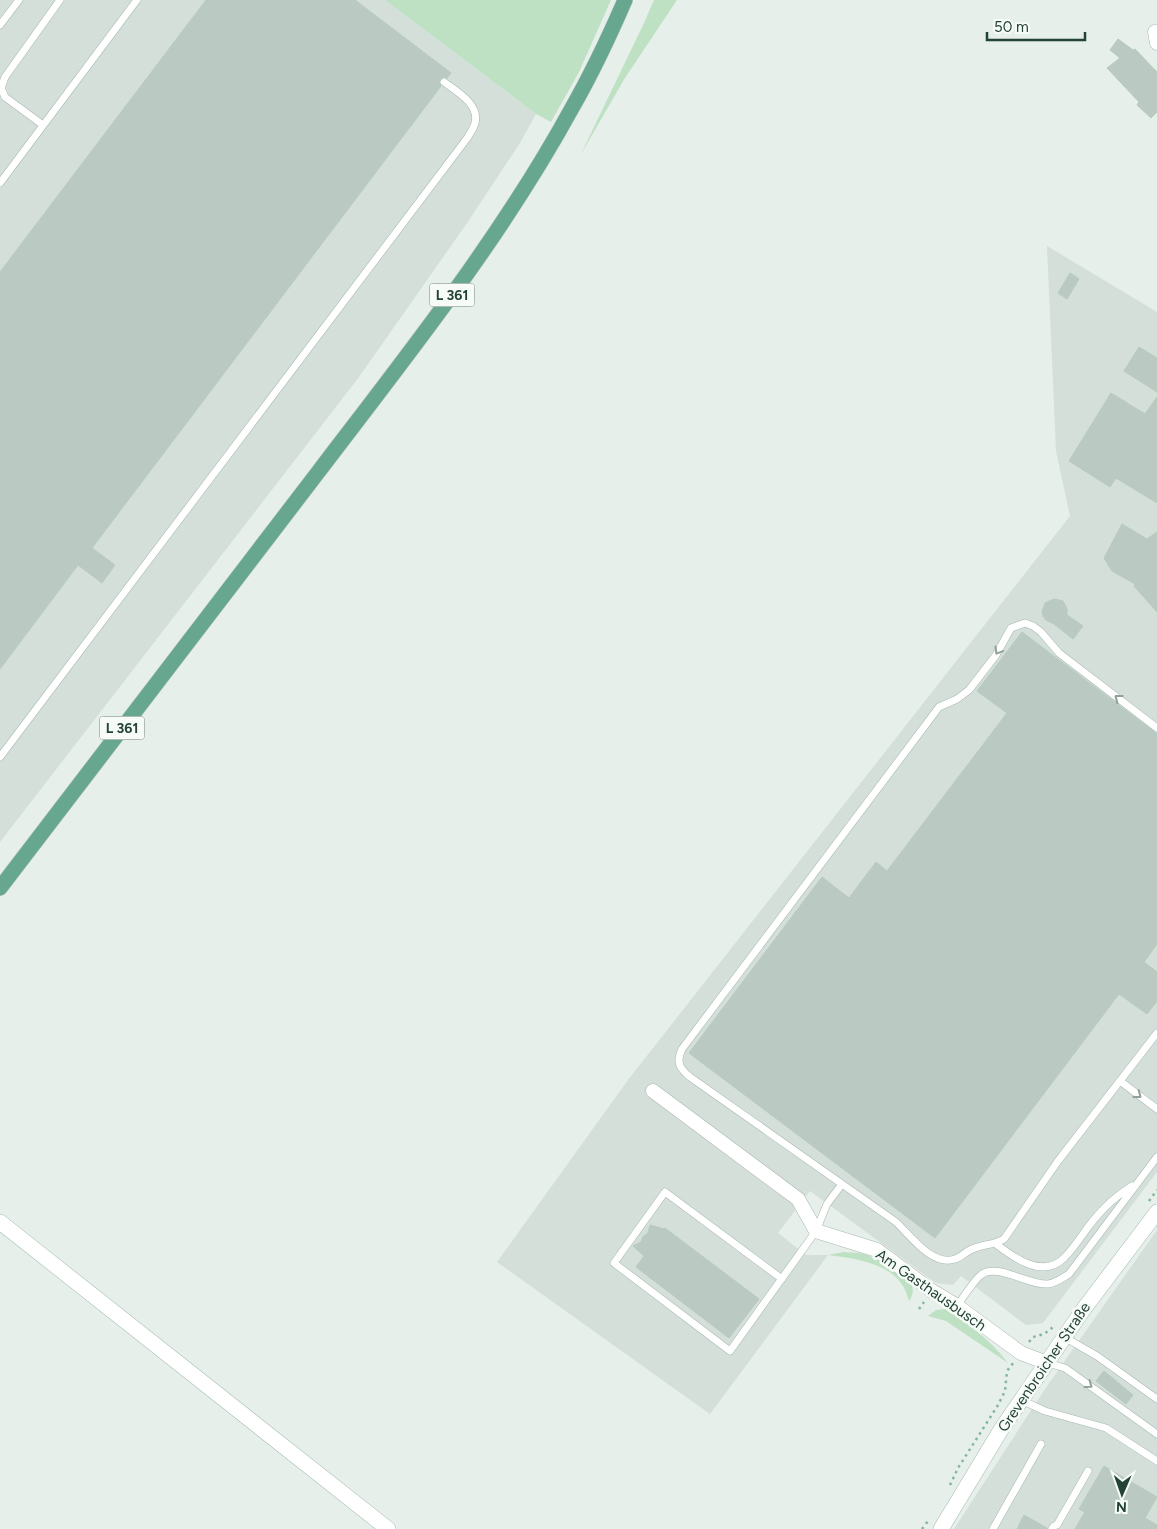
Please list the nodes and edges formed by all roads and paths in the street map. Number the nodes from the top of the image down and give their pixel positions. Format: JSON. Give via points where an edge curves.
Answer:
{"nodes":[{"id":1,"x":19,"y":0,"type":"edge"},
{"id":2,"x":60,"y":0,"type":"edge"},
{"id":3,"x":137,"y":0,"type":"edge"},
{"id":4,"x":625,"y":0,"type":"edge"},
{"id":5,"x":0,"y":25,"type":"edge"},
{"id":6,"x":444,"y":82,"type":"dead end"},
{"id":7,"x":43,"y":125,"type":"junction"},
{"id":8,"x":0,"y":183,"type":"edge"},
{"id":9,"x":1157,"y":728,"type":"edge"},
{"id":10,"x":0,"y":757,"type":"edge"},
{"id":11,"x":0,"y":888,"type":"edge"},
{"id":12,"x":1157,"y":1033,"type":"edge"},
{"id":13,"x":1120,"y":1081,"type":"junction"},
{"id":14,"x":653,"y":1090,"type":"dead end"},
{"id":15,"x":1157,"y":1109,"type":"edge"},
{"id":16,"x":1157,"y":1157,"type":"edge"},
{"id":17,"x":1138,"y":1182,"type":"junction"},
{"id":18,"x":842,"y":1184,"type":"junction"},
{"id":19,"x":1157,"y":1212,"type":"edge"},
{"id":20,"x":0,"y":1222,"type":"edge"},
{"id":21,"x":816,"y":1231,"type":"junction"},
{"id":22,"x":996,"y":1244,"type":"junction"},
{"id":23,"x":782,"y":1279,"type":"junction"},
{"id":24,"x":957,"y":1306,"type":"junction"},
{"id":25,"x":1064,"y":1337,"type":"junction"},
{"id":26,"x":1047,"y":1363,"type":"junction"},
{"id":27,"x":1157,"y":1399,"type":"edge"},
{"id":28,"x":1021,"y":1400,"type":"junction"},
{"id":29,"x":1157,"y":1434,"type":"edge"},
{"id":30,"x":1042,"y":1444,"type":"dead end"},
{"id":31,"x":1157,"y":1461,"type":"edge"},
{"id":32,"x":1088,"y":1471,"type":"dead end"},
{"id":33,"x":388,"y":1529,"type":"edge"},
{"id":34,"x":941,"y":1529,"type":"edge"},
{"id":35,"x":993,"y":1529,"type":"edge"},
{"id":36,"x":1052,"y":1529,"type":"edge"}],
"edges":[{"from":1,"to":5,"type":"lane"},
{"from":2,"to":7,"type":"lane","via":[[5,77],[1,88],[5,96]]},
{"from":3,"to":7,"type":"lane"},
{"from":4,"to":11,"type":"main road","number":"L 361","via":[[561,129],[474,264]]},
{"from":6,"to":10,"type":"lane","via":[[468,100],[474,110],[476,121],[468,138]]},
{"from":7,"to":8,"type":"lane"},
{"from":9,"to":18,"type":"lane","one_way":true,"via":[[1059,653],[1033,626],[1025,623],[1011,628],[996,655],[969,690],[939,707],[679,1056],[681,1070]]},
{"from":12,"to":13,"type":"lane"},
{"from":13,"to":15,"type":"lane","one_way":true},
{"from":13,"to":22,"type":"lane","via":[[1058,1161],[1004,1239]]},
{"from":14,"to":21,"type":"street","via":[[798,1199]]},
{"from":16,"to":17,"type":"lane"},
{"from":17,"to":22,"type":"lane","via":[[1110,1201],[1063,1260],[1055,1264],[1036,1266],[1021,1261]]},
{"from":17,"to":24,"type":"lane","via":[[1069,1274],[1046,1285],[989,1271],[981,1274]]},
{"from":18,"to":21,"type":"lane","via":[[827,1204]]},
{"from":18,"to":22,"type":"lane","via":[[896,1222],[911,1239],[942,1261],[954,1260],[973,1248]]},
{"from":19,"to":25,"type":"street","name":"Grevenbroicher Straße"},
{"from":20,"to":33,"type":"street"},
{"from":21,"to":23,"type":"lane"},
{"from":21,"to":24,"type":"street","name":"Am Gasthausbusch","via":[[877,1250]]},
{"from":23,"to":23,"type":"lane","via":[[730,1351],[614,1263],[665,1192]]},
{"from":24,"to":26,"type":"street","name":"Am Gasthausbusch","via":[[1021,1353]]},
{"from":25,"to":26,"type":"street","name":"Grevenbroicher Straße"},
{"from":25,"to":27,"type":"lane"},
{"from":26,"to":28,"type":"street","name":"Grevenbroicher Straße"},
{"from":26,"to":29,"type":"lane","one_way":true,"via":[[1065,1368]]},
{"from":28,"to":31,"type":"lane","via":[[1045,1411],[1106,1428]]},
{"from":28,"to":34,"type":"street","name":"Grevenbroicher Straße"},
{"from":30,"to":35,"type":"lane"},
{"from":32,"to":36,"type":"lane","via":[[1058,1525]]}]}
